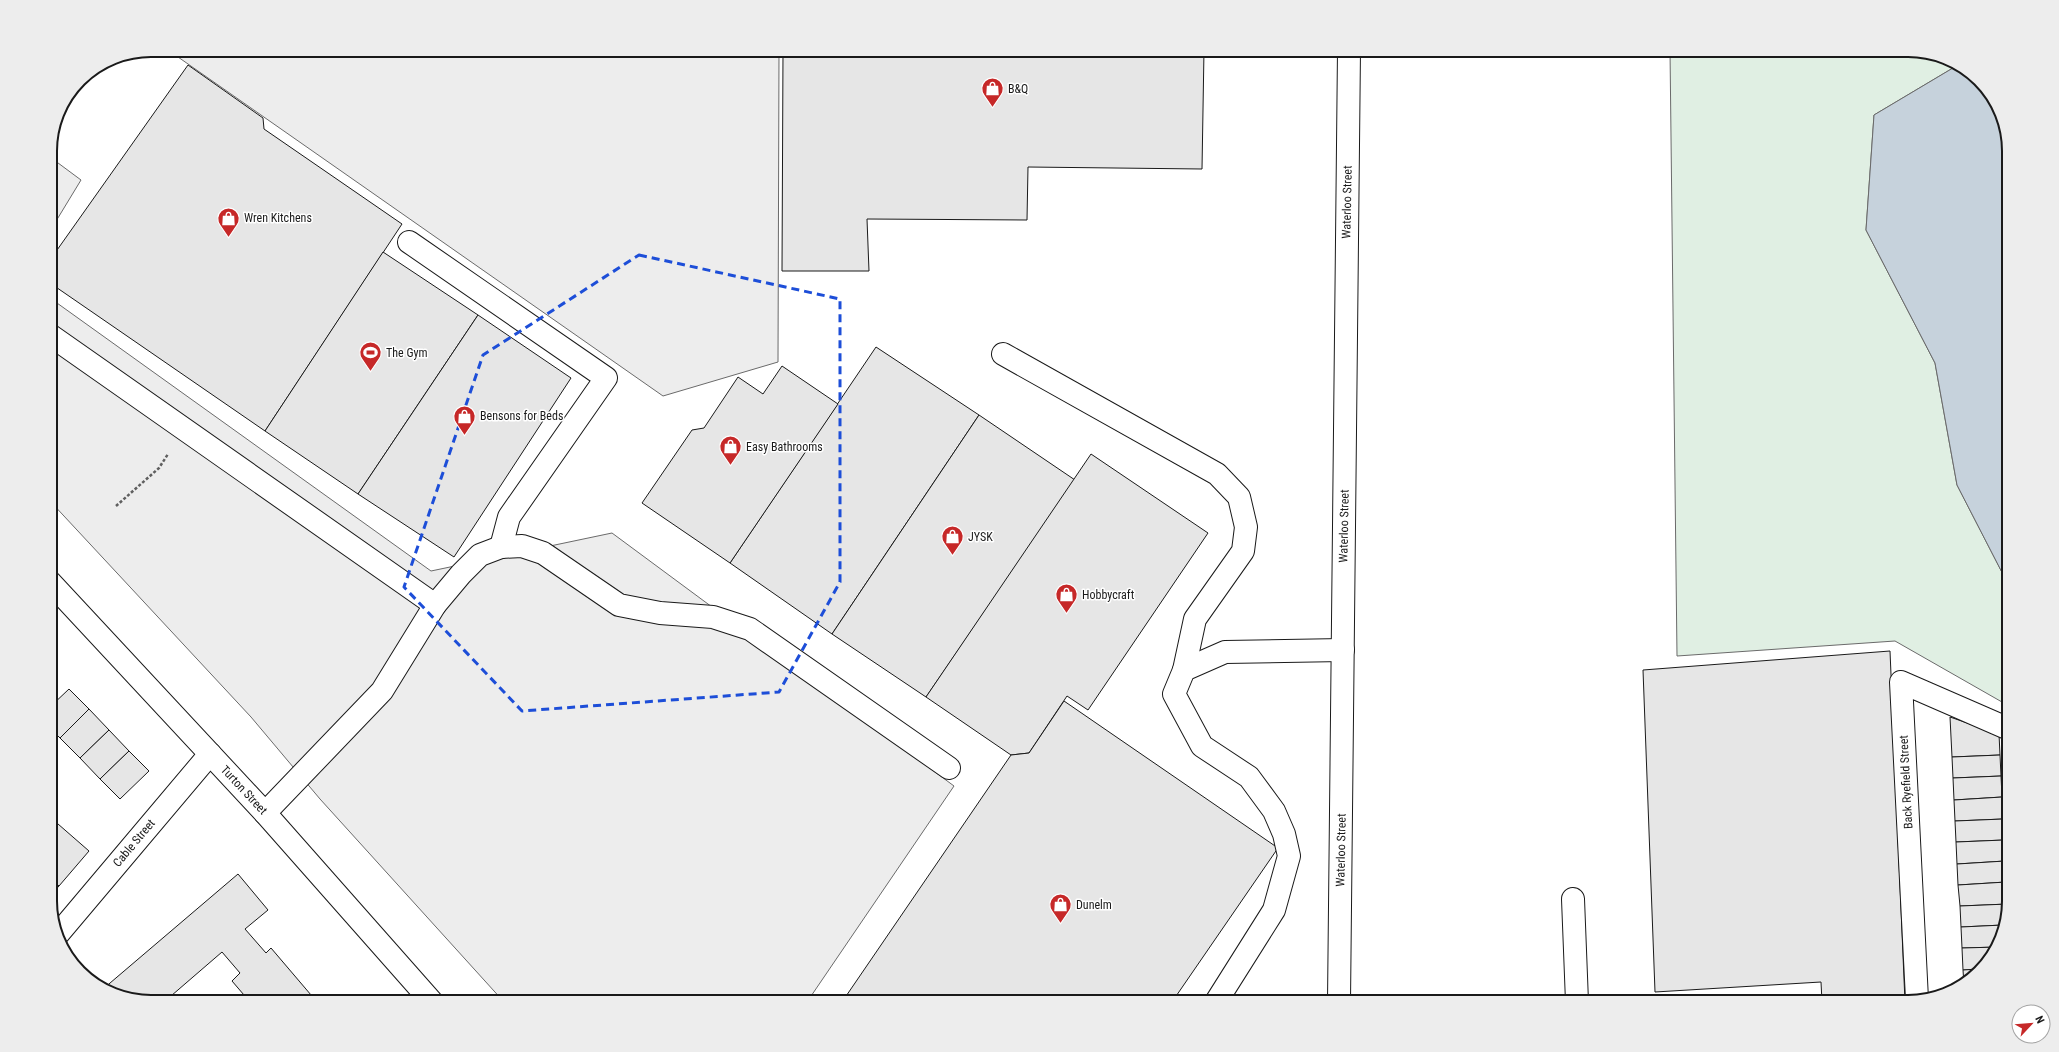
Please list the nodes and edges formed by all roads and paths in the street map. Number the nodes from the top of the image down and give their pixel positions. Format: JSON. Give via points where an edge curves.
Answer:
{"nodes":[{"id":1,"x":1349,"y":57,"type":"edge"},
{"id":2,"x":408,"y":242,"type":"dead end"},
{"id":3,"x":57,"y":340,"type":"edge"},
{"id":4,"x":1003,"y":354,"type":"dead end"},
{"id":5,"x":184,"y":428,"type":"junction"},
{"id":6,"x":116,"y":506,"type":"dead end"},
{"id":7,"x":501,"y":547,"type":"junction"},
{"id":8,"x":57,"y":590,"type":"edge"},
{"id":9,"x":435,"y":605,"type":"junction"},
{"id":10,"x":1343,"y":650,"type":"junction"},
{"id":11,"x":1184,"y":670,"type":"junction"},
{"id":12,"x":2002,"y":726,"type":"edge"},
{"id":13,"x":210,"y":754,"type":"junction"},
{"id":14,"x":949,"y":768,"type":"dead end"},
{"id":15,"x":265,"y":813,"type":"junction"},
{"id":16,"x":1573,"y":899,"type":"dead end"},
{"id":17,"x":62,"y":930,"type":"edge"},
{"id":18,"x":1917,"y":994,"type":"edge"},
{"id":19,"x":426,"y":995,"type":"edge"},
{"id":20,"x":1220,"y":995,"type":"edge"},
{"id":21,"x":1339,"y":995,"type":"edge"},
{"id":22,"x":1577,"y":995,"type":"edge"}],
"edges":[{"from":1,"to":10,"type":"street","name":"Waterloo Street"},
{"from":2,"to":7,"type":"street","via":[[606,378],[512,512]]},
{"from":3,"to":5,"type":"street"},
{"from":4,"to":11,"type":"street","via":[[1217,474],[1239,497],[1246,527],[1243,551],[1195,619]]},
{"from":5,"to":6,"type":"path","via":[[159,468]]},
{"from":5,"to":9,"type":"street"},
{"from":7,"to":9,"type":"street","via":[[480,555]]},
{"from":7,"to":14,"type":"street","via":[[522,546],[543,553],[619,605],[660,613],[713,617],[750,629]]},
{"from":8,"to":13,"type":"street","name":"Turton Street"},
{"from":9,"to":15,"type":"street","via":[[382,691]]},
{"from":10,"to":11,"type":"street","via":[[1225,652]]},
{"from":10,"to":21,"type":"street","name":"Waterloo Street"},
{"from":11,"to":20,"type":"street","via":[[1174,694],[1202,746],[1249,777],[1274,811],[1284,834],[1289,856],[1274,910]]},
{"from":12,"to":18,"type":"street","name":"Back Ryefield Street","via":[[1901,682]]},
{"from":13,"to":15,"type":"street","name":"Turton Street"},
{"from":13,"to":17,"type":"street","name":"Cable Street"},
{"from":15,"to":19,"type":"street","name":"Turton Street"},
{"from":16,"to":22,"type":"street"}]}
